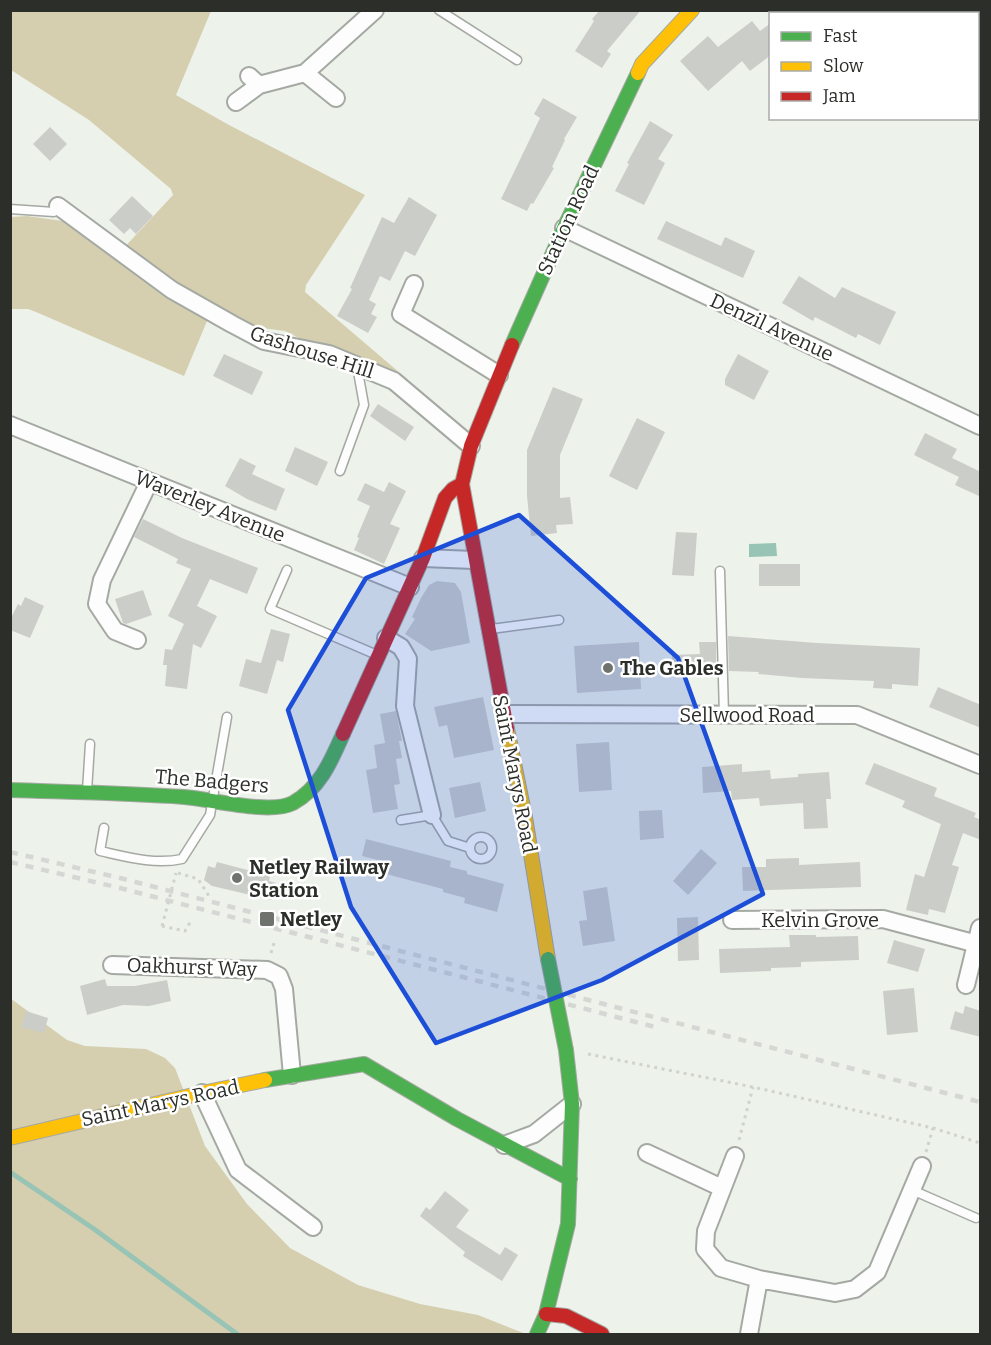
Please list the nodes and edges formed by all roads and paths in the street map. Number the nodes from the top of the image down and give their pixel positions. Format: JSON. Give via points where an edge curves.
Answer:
{"nodes":[{"id":1,"x":375,"y":10,"type":"edge"},
{"id":2,"x":439,"y":10,"type":"edge"},
{"id":3,"x":692,"y":10,"type":"edge"},
{"id":4,"x":517,"y":60,"type":"dead end"},
{"id":5,"x":305,"y":73,"type":"junction"},
{"id":6,"x":336,"y":98,"type":"dead end"},
{"id":7,"x":236,"y":102,"type":"dead end"},
{"id":8,"x":58,"y":206,"type":"joint"},
{"id":9,"x":10,"y":209,"type":"edge"},
{"id":10,"x":564,"y":228,"type":"junction"},
{"id":11,"x":414,"y":284,"type":"dead end"},
{"id":12,"x":357,"y":365,"type":"junction"},
{"id":13,"x":499,"y":375,"type":"junction"},
{"id":14,"x":10,"y":425,"type":"edge"},
{"id":15,"x":981,"y":426,"type":"edge"},
{"id":16,"x":471,"y":446,"type":"junction"},
{"id":17,"x":340,"y":471,"type":"dead end"},
{"id":18,"x":148,"y":482,"type":"junction"},
{"id":19,"x":462,"y":484,"type":"junction"},
{"id":20,"x":423,"y":558,"type":"junction"},
{"id":21,"x":474,"y":560,"type":"junction"},
{"id":22,"x":287,"y":570,"type":"dead end"},
{"id":23,"x":720,"y":571,"type":"dead end"},
{"id":24,"x":410,"y":587,"type":"junction"},
{"id":25,"x":559,"y":620,"type":"dead end"},
{"id":26,"x":487,"y":630,"type":"junction"},
{"id":27,"x":386,"y":638,"type":"junction"},
{"id":28,"x":136,"y":640,"type":"dead end"},
{"id":29,"x":378,"y":656,"type":"junction"},
{"id":30,"x":504,"y":714,"type":"junction"},
{"id":31,"x":724,"y":715,"type":"junction"},
{"id":32,"x":227,"y":717,"type":"dead end"},
{"id":33,"x":90,"y":744,"type":"dead end"},
{"id":34,"x":981,"y":765,"type":"edge"},
{"id":35,"x":10,"y":790,"type":"edge"},
{"id":36,"x":86,"y":793,"type":"junction"},
{"id":37,"x":214,"y":801,"type":"junction"},
{"id":38,"x":432,"y":815,"type":"junction"},
{"id":39,"x":401,"y":820,"type":"dead end"},
{"id":40,"x":104,"y":828,"type":"dead end"},
{"id":41,"x":470,"y":848,"type":"dead end"},
{"id":42,"x":209,"y":896,"type":"dead end"},
{"id":43,"x":732,"y":920,"type":"dead end"},
{"id":44,"x":191,"y":921,"type":"dead end"},
{"id":45,"x":979,"y":936,"type":"edge"},
{"id":46,"x":112,"y":965,"type":"dead end"},
{"id":47,"x":966,"y":985,"type":"dead end"},
{"id":48,"x":580,"y":1053,"type":"dead end"},
{"id":49,"x":292,"y":1075,"type":"junction"},
{"id":50,"x":753,"y":1087,"type":"junction"},
{"id":51,"x":202,"y":1093,"type":"junction"},
{"id":52,"x":572,"y":1104,"type":"junction"},
{"id":53,"x":933,"y":1128,"type":"junction"},
{"id":54,"x":10,"y":1138,"type":"edge"},
{"id":55,"x":981,"y":1143,"type":"edge"},
{"id":56,"x":504,"y":1145,"type":"junction"},
{"id":57,"x":647,"y":1153,"type":"dead end"},
{"id":58,"x":735,"y":1156,"type":"joint"},
{"id":59,"x":922,"y":1166,"type":"joint"},
{"id":60,"x":570,"y":1179,"type":"junction"},
{"id":61,"x":722,"y":1188,"type":"junction"},
{"id":62,"x":912,"y":1190,"type":"junction"},
{"id":63,"x":976,"y":1218,"type":"dead end"},
{"id":64,"x":313,"y":1227,"type":"dead end"},
{"id":65,"x":759,"y":1279,"type":"junction"},
{"id":66,"x":546,"y":1314,"type":"junction"},
{"id":67,"x":537,"y":1335,"type":"edge"},
{"id":68,"x":602,"y":1335,"type":"edge"},
{"id":69,"x":749,"y":1335,"type":"edge"}],
"edges":[{"from":1,"to":5,"type":"street"},
{"from":2,"to":4,"type":"lane"},
{"from":3,"to":10,"type":"street","name":"Station Road","via":[[642,64]]},
{"from":5,"to":6,"type":"street"},
{"from":5,"to":7,"type":"street","via":[[254,81]]},
{"from":8,"to":9,"type":"lane","via":[[54,212]]},
{"from":8,"to":12,"type":"street","name":"Gashouse Hill","via":[[172,290],[232,324],[264,341],[330,354]]},
{"from":10,"to":13,"type":"street","name":"Station Road"},
{"from":10,"to":15,"type":"street","name":"Denzil Avenue"},
{"from":11,"to":13,"type":"street","via":[[401,314]]},
{"from":12,"to":16,"type":"street","name":"Gashouse Hill","via":[[394,381]]},
{"from":12,"to":17,"type":"lane","via":[[364,405]]},
{"from":13,"to":16,"type":"street","name":"Station Road"},
{"from":14,"to":18,"type":"street","name":"Waverley Avenue"},
{"from":16,"to":19,"type":"street","name":"Saint Marys Road"},
{"from":18,"to":24,"type":"street","name":"Waverley Avenue"},
{"from":18,"to":28,"type":"street","via":[[102,580],[98,603],[115,631]]},
{"from":19,"to":20,"type":"street","via":[[445,498]]},
{"from":19,"to":21,"type":"street","name":"Saint Marys Road"},
{"from":20,"to":21,"type":"street"},
{"from":20,"to":24,"type":"street"},
{"from":21,"to":26,"type":"street","name":"Saint Marys Road"},
{"from":22,"to":29,"type":"lane","via":[[270,609]]},
{"from":23,"to":31,"type":"lane"},
{"from":24,"to":27,"type":"street"},
{"from":25,"to":26,"type":"lane"},
{"from":26,"to":30,"type":"street","name":"Saint Marys Road"},
{"from":27,"to":29,"type":"street"},
{"from":27,"to":38,"type":"street","via":[[401,647],[408,660],[405,706]]},
{"from":29,"to":37,"type":"street","name":"The Badgers","via":[[325,773],[308,792],[291,804],[269,808]]},
{"from":30,"to":31,"type":"street","name":"Sellwood Road"},
{"from":30,"to":52,"type":"street","name":"Saint Marys Road","bridge":true,"via":[[566,1050]]},
{"from":31,"to":34,"type":"street","name":"Sellwood Road","via":[[857,715]]},
{"from":32,"to":37,"type":"lane"},
{"from":33,"to":36,"type":"lane"},
{"from":35,"to":36,"type":"street","name":"The Badgers"},
{"from":36,"to":37,"type":"street","name":"The Badgers"},
{"from":37,"to":40,"type":"lane","via":[[210,815],[182,859],[144,860],[100,852]]},
{"from":38,"to":39,"type":"lane"},
{"from":38,"to":41,"type":"lane","via":[[448,842]]},
{"from":42,"to":44,"type":"path","bridge":true,"via":[[198,879],[176,873],[162,926],[184,931]]},
{"from":43,"to":45,"type":"street","name":"Kelvin Grove","via":[[883,919]]},
{"from":45,"to":47,"type":"street","name":"Kelvin Grove"},
{"from":46,"to":49,"type":"street","name":"Oakhurst Way","via":[[267,970],[279,976],[284,989]]},
{"from":48,"to":50,"type":"path"},
{"from":49,"to":51,"type":"street","name":"Saint Marys Road"},
{"from":49,"to":56,"type":"street","name":"Saint Marys Road","via":[[364,1064]]},
{"from":50,"to":53,"type":"path"},
{"from":50,"to":58,"type":"path"},
{"from":51,"to":54,"type":"street","name":"Saint Marys Road"},
{"from":51,"to":64,"type":"street","via":[[238,1170]]},
{"from":52,"to":56,"type":"street","via":[[534,1134]]},
{"from":52,"to":60,"type":"street","name":"Saint Marys Road"},
{"from":53,"to":55,"type":"path"},
{"from":53,"to":59,"type":"path"},
{"from":56,"to":60,"type":"street","name":"Saint Marys Road"},
{"from":57,"to":61,"type":"street"},
{"from":58,"to":61,"type":"street"},
{"from":59,"to":62,"type":"street"},
{"from":60,"to":66,"type":"street","via":[[568,1224]]},
{"from":61,"to":65,"type":"street","via":[[706,1231],[705,1249],[721,1268]]},
{"from":62,"to":63,"type":"lane"},
{"from":62,"to":65,"type":"street","via":[[877,1272],[855,1289],[835,1293]]},
{"from":65,"to":69,"type":"street"},
{"from":66,"to":67,"type":"street"},
{"from":66,"to":68,"type":"street","via":[[566,1316]]}]}
